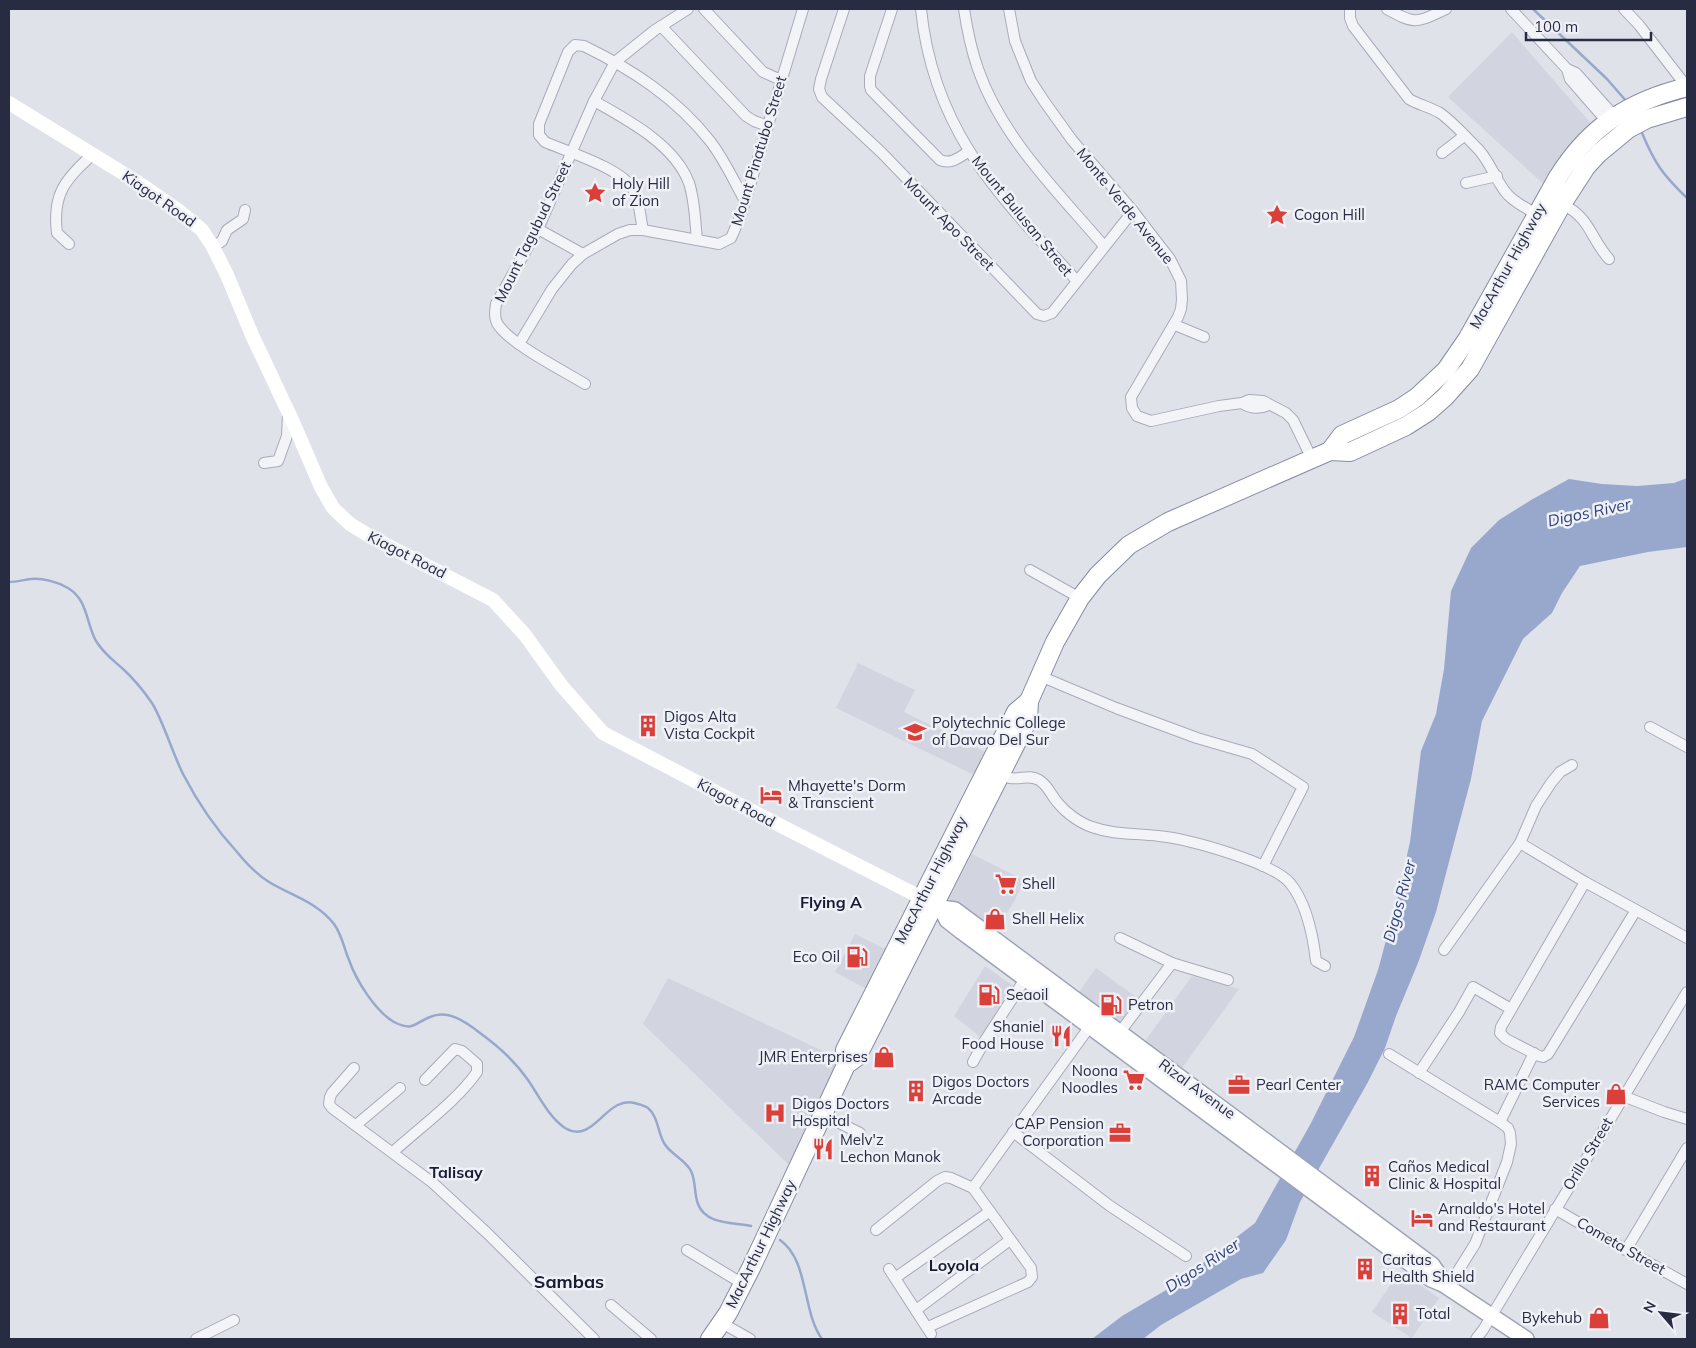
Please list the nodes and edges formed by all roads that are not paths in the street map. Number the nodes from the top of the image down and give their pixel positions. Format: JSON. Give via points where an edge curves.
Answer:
{"nodes":[{"id":1,"x":688,"y":9,"type":"edge"},
{"id":2,"x":704,"y":9,"type":"edge"},
{"id":3,"x":803,"y":9,"type":"edge"},
{"id":4,"x":844,"y":9,"type":"edge"},
{"id":5,"x":892,"y":9,"type":"edge"},
{"id":6,"x":921,"y":9,"type":"edge"},
{"id":7,"x":964,"y":9,"type":"edge"},
{"id":8,"x":1009,"y":9,"type":"edge"},
{"id":9,"x":1350,"y":9,"type":"edge"},
{"id":10,"x":1387,"y":9,"type":"edge"},
{"id":11,"x":1446,"y":9,"type":"edge"},
{"id":12,"x":1511,"y":9,"type":"edge"},
{"id":13,"x":1624,"y":9,"type":"edge"},
{"id":14,"x":661,"y":26,"type":"junction"},
{"id":15,"x":615,"y":62,"type":"junction"},
{"id":16,"x":782,"y":80,"type":"junction"},
{"id":17,"x":1687,"y":87,"type":"edge"},
{"id":18,"x":594,"y":102,"type":"junction"},
{"id":19,"x":9,"y":103,"type":"edge"},
{"id":20,"x":1687,"y":107,"type":"edge"},
{"id":21,"x":1611,"y":119,"type":"junction"},
{"id":22,"x":768,"y":126,"type":"junction"},
{"id":23,"x":1624,"y":132,"type":"junction"},
{"id":24,"x":1464,"y":136,"type":"junction"},
{"id":25,"x":969,"y":150,"type":"junction"},
{"id":26,"x":572,"y":153,"type":"junction"},
{"id":27,"x":1442,"y":153,"type":"dead end"},
{"id":28,"x":93,"y":154,"type":"junction"},
{"id":29,"x":1497,"y":176,"type":"junction"},
{"id":30,"x":1466,"y":182,"type":"dead end"},
{"id":31,"x":745,"y":201,"type":"junction"},
{"id":32,"x":1562,"y":204,"type":"junction"},
{"id":33,"x":245,"y":210,"type":"dead end"},
{"id":34,"x":1132,"y":210,"type":"junction"},
{"id":35,"x":1536,"y":214,"type":"junction"},
{"id":36,"x":538,"y":229,"type":"junction"},
{"id":37,"x":643,"y":230,"type":"junction"},
{"id":38,"x":696,"y":240,"type":"junction"},
{"id":39,"x":69,"y":244,"type":"dead end"},
{"id":40,"x":1104,"y":246,"type":"junction"},
{"id":41,"x":214,"y":247,"type":"junction"},
{"id":42,"x":583,"y":254,"type":"junction"},
{"id":43,"x":1609,"y":259,"type":"dead end"},
{"id":44,"x":1077,"y":281,"type":"junction"},
{"id":45,"x":1175,"y":324,"type":"junction"},
{"id":46,"x":1204,"y":337,"type":"dead end"},
{"id":47,"x":519,"y":344,"type":"junction"},
{"id":48,"x":585,"y":384,"type":"dead end"},
{"id":49,"x":288,"y":411,"type":"junction"},
{"id":50,"x":1330,"y":451,"type":"junction"},
{"id":51,"x":1312,"y":459,"type":"junction"},
{"id":52,"x":264,"y":464,"type":"dead end"},
{"id":53,"x":1030,"y":570,"type":"dead end"},
{"id":54,"x":1080,"y":598,"type":"junction"},
{"id":55,"x":1040,"y":676,"type":"junction"},
{"id":56,"x":1650,"y":727,"type":"dead end"},
{"id":57,"x":1687,"y":747,"type":"edge"},
{"id":58,"x":1572,"y":765,"type":"dead end"},
{"id":59,"x":995,"y":771,"type":"junction"},
{"id":60,"x":1520,"y":843,"type":"junction"},
{"id":61,"x":1263,"y":866,"type":"junction"},
{"id":62,"x":1585,"y":882,"type":"junction"},
{"id":63,"x":932,"y":903,"type":"junction"},
{"id":64,"x":1636,"y":910,"type":"junction"},
{"id":65,"x":1120,"y":938,"type":"dead end"},
{"id":66,"x":1687,"y":938,"type":"edge"},
{"id":67,"x":1444,"y":950,"type":"dead end"},
{"id":68,"x":1172,"y":963,"type":"junction"},
{"id":69,"x":1325,"y":966,"type":"dead end"},
{"id":70,"x":1025,"y":979,"type":"junction"},
{"id":71,"x":1228,"y":980,"type":"dead end"},
{"id":72,"x":1687,"y":992,"type":"edge"},
{"id":73,"x":1511,"y":1009,"type":"junction"},
{"id":74,"x":1094,"y":1021,"type":"junction"},
{"id":75,"x":1120,"y":1032,"type":"junction"},
{"id":76,"x":1534,"y":1053,"type":"junction"},
{"id":77,"x":1389,"y":1054,"type":"dead end"},
{"id":78,"x":973,"y":1062,"type":"dead end"},
{"id":79,"x":354,"y":1068,"type":"dead end"},
{"id":80,"x":1418,"y":1073,"type":"junction"},
{"id":81,"x":425,"y":1080,"type":"dead end"},
{"id":82,"x":400,"y":1088,"type":"dead end"},
{"id":83,"x":1623,"y":1096,"type":"junction"},
{"id":84,"x":823,"y":1115,"type":"junction"},
{"id":85,"x":1687,"y":1119,"type":"edge"},
{"id":86,"x":1500,"y":1122,"type":"junction"},
{"id":87,"x":356,"y":1125,"type":"junction"},
{"id":88,"x":1013,"y":1132,"type":"junction"},
{"id":89,"x":860,"y":1133,"type":"dead end"},
{"id":90,"x":1687,"y":1148,"type":"edge"},
{"id":91,"x":393,"y":1152,"type":"junction"},
{"id":92,"x":1278,"y":1158,"type":"junction"},
{"id":93,"x":973,"y":1188,"type":"junction"},
{"id":94,"x":1555,"y":1209,"type":"junction"},
{"id":95,"x":989,"y":1212,"type":"junction"},
{"id":96,"x":876,"y":1230,"type":"dead end"},
{"id":97,"x":1010,"y":1240,"type":"junction"},
{"id":98,"x":687,"y":1250,"type":"dead end"},
{"id":99,"x":1626,"y":1250,"type":"junction"},
{"id":100,"x":1186,"y":1256,"type":"dead end"},
{"id":101,"x":743,"y":1284,"type":"junction"},
{"id":102,"x":1687,"y":1284,"type":"edge"},
{"id":103,"x":1446,"y":1286,"type":"junction"},
{"id":104,"x":610,"y":1305,"type":"dead end"},
{"id":105,"x":916,"y":1310,"type":"junction"},
{"id":106,"x":1491,"y":1316,"type":"junction"},
{"id":107,"x":234,"y":1320,"type":"dead end"},
{"id":108,"x":722,"y":1323,"type":"junction"},
{"id":109,"x":196,"y":1339,"type":"edge"},
{"id":110,"x":594,"y":1339,"type":"edge"},
{"id":111,"x":651,"y":1339,"type":"edge"},
{"id":112,"x":710,"y":1339,"type":"edge"},
{"id":113,"x":750,"y":1339,"type":"edge"},
{"id":114,"x":1476,"y":1339,"type":"edge"},
{"id":115,"x":1526,"y":1339,"type":"edge"}],
"edges":[{"from":1,"to":14,"type":"street"},
{"from":2,"to":16,"type":"street","via":[[763,72]]},
{"from":3,"to":16,"type":"street","name":"Mount Pinatubo Street"},
{"from":4,"to":44,"type":"street","name":"Mount Apo Street","via":[[820,85],[824,100],[882,153],[1037,314],[1052,313]]},
{"from":5,"to":25,"type":"street","via":[[870,76],[871,90],[940,160],[950,162]]},
{"from":6,"to":25,"type":"street","name":"Mount Bulusan Street","via":[[927,48],[940,91]]},
{"from":7,"to":40,"type":"street","via":[[972,51],[997,110],[1022,149]]},
{"from":8,"to":34,"type":"street","name":"Monte Verde Avenue","via":[[1015,41],[1031,81],[1057,121]]},
{"from":9,"to":24,"type":"street","via":[[1353,26],[1409,99],[1440,113]]},
{"from":10,"to":11,"type":"street","via":[[1412,21]]},
{"from":12,"to":21,"type":"street","via":[[1567,69],[1576,73]]},
{"from":13,"to":17,"type":"street"},
{"from":14,"to":15,"type":"street"},
{"from":14,"to":22,"type":"street","via":[[746,116]]},
{"from":15,"to":18,"type":"street","name":"Mount Tagubud Street"},
{"from":15,"to":26,"type":"street","via":[[584,46],[575,45],[568,52],[541,116],[538,135],[545,142]]},
{"from":15,"to":31,"type":"street","via":[[656,88],[694,122],[710,142]]},
{"from":16,"to":22,"type":"street","name":"Mount Pinatubo Street"},
{"from":17,"to":21,"type":"highway","name":"MacArthur Highway","via":[[1644,100]]},
{"from":18,"to":26,"type":"street","name":"Mount Tagubud Street"},
{"from":18,"to":38,"type":"street","via":[[626,118],[671,153],[689,182]]},
{"from":19,"to":28,"type":"street","name":"Kiagot Road"},
{"from":20,"to":23,"type":"highway","name":"MacArthur Highway","via":[[1648,119]]},
{"from":21,"to":23,"type":"street"},
{"from":21,"to":35,"type":"highway","name":"MacArthur Highway","via":[[1594,132],[1571,158]]},
{"from":22,"to":31,"type":"street","name":"Mount Pinatubo Street"},
{"from":23,"to":32,"type":"highway","name":"MacArthur Highway","via":[[1586,167]]},
{"from":24,"to":27,"type":"street"},
{"from":24,"to":29,"type":"street"},
{"from":25,"to":44,"type":"street","name":"Mount Bulusan Street","via":[[1002,196]]},
{"from":26,"to":36,"type":"street","name":"Mount Tagubud Street"},
{"from":26,"to":37,"type":"street","via":[[612,170],[628,182],[636,196]]},
{"from":28,"to":39,"type":"street","via":[[61,190],[55,215],[57,233]]},
{"from":28,"to":41,"type":"street","name":"Kiagot Road","via":[[192,220]]},
{"from":29,"to":30,"type":"street"},
{"from":29,"to":35,"type":"street","via":[[1509,196]]},
{"from":31,"to":38,"type":"street","name":"Mount Pinatubo Street","via":[[728,240],[719,244]]},
{"from":32,"to":43,"type":"street","via":[[1585,221]]},
{"from":32,"to":50,"type":"highway","name":"MacArthur Highway","via":[[1470,369],[1445,398],[1406,426],[1350,452]]},
{"from":33,"to":41,"type":"street","via":[[243,219],[227,230],[222,241]]},
{"from":34,"to":40,"type":"street","name":"Mount Apo Street"},
{"from":34,"to":45,"type":"street","name":"Monte Verde Avenue","via":[[1170,259],[1181,281],[1181,309]]},
{"from":35,"to":50,"type":"highway","name":"MacArthur Highway","via":[[1468,338],[1446,370],[1399,409],[1342,435]]},
{"from":36,"to":42,"type":"street"},
{"from":36,"to":47,"type":"street","name":"Mount Tagubud Street","via":[[496,304],[496,322]]},
{"from":37,"to":38,"type":"street","name":"Mount Pinatubo Street"},
{"from":37,"to":42,"type":"street","name":"Mount Pinatubo Street","via":[[624,231]]},
{"from":40,"to":44,"type":"street","name":"Mount Apo Street"},
{"from":41,"to":49,"type":"street","name":"Kiagot Road"},
{"from":42,"to":47,"type":"street","name":"Mount Pinatubo Street","via":[[562,275]]},
{"from":45,"to":46,"type":"street"},
{"from":45,"to":51,"type":"street","name":"Monte Verde Avenue","via":[[1134,392],[1131,403],[1134,413],[1146,420],[1157,421],[1249,400],[1263,401],[1293,420]]},
{"from":47,"to":48,"type":"street","name":"Mount Tagubud Street"},
{"from":49,"to":52,"type":"street","via":[[287,436],[278,461]]},
{"from":49,"to":63,"type":"street","name":"Kiagot Road","via":[[333,508],[371,537],[493,600],[603,733]]},
{"from":50,"to":51,"type":"highway","name":"MacArthur Highway"},
{"from":51,"to":54,"type":"highway","name":"MacArthur Highway","via":[[1145,535],[1113,559]]},
{"from":53,"to":54,"type":"street"},
{"from":54,"to":55,"type":"highway","name":"MacArthur Highway"},
{"from":55,"to":59,"type":"highway","name":"MacArthur Highway","via":[[1029,700],[1016,712]]},
{"from":55,"to":61,"type":"street","via":[[1188,735],[1252,754],[1303,788]]},
{"from":56,"to":57,"type":"street"},
{"from":58,"to":60,"type":"street","via":[[1551,783],[1536,806]]},
{"from":59,"to":61,"type":"street","via":[[1009,778],[1037,778],[1048,787],[1058,804],[1090,827],[1191,842]]},
{"from":59,"to":63,"type":"highway","name":"MacArthur Highway"},
{"from":60,"to":62,"type":"street"},
{"from":60,"to":67,"type":"street"},
{"from":61,"to":69,"type":"street","via":[[1277,872],[1298,895],[1306,914],[1316,961]]},
{"from":62,"to":64,"type":"street"},
{"from":62,"to":73,"type":"street"},
{"from":63,"to":70,"type":"main road","name":"Rizal Avenue","via":[[947,920]]},
{"from":63,"to":74,"type":"main road","name":"Rizal Avenue","via":[[955,910]]},
{"from":63,"to":84,"type":"highway","name":"MacArthur Highway","via":[[857,1057],[846,1065]]},
{"from":64,"to":66,"type":"street"},
{"from":64,"to":76,"type":"street","via":[[1548,1054],[1542,1057]]},
{"from":65,"to":68,"type":"street"},
{"from":68,"to":71,"type":"street"},
{"from":68,"to":75,"type":"street"},
{"from":70,"to":74,"type":"main road","name":"Rizal Avenue"},
{"from":70,"to":78,"type":"street"},
{"from":72,"to":83,"type":"street","name":"Orillo Street"},
{"from":73,"to":76,"type":"street","via":[[1500,1029],[1501,1035]]},
{"from":73,"to":80,"type":"street","via":[[1473,987]]},
{"from":74,"to":75,"type":"main road","name":"Rizal Avenue"},
{"from":74,"to":88,"type":"street"},
{"from":74,"to":92,"type":"main road","name":"Rizal Avenue"},
{"from":75,"to":92,"type":"main road","name":"Rizal Avenue"},
{"from":76,"to":86,"type":"street"},
{"from":77,"to":80,"type":"street"},
{"from":79,"to":87,"type":"street","via":[[332,1093],[329,1104]]},
{"from":80,"to":86,"type":"street"},
{"from":81,"to":91,"type":"street","via":[[455,1050],[462,1051],[477,1064],[477,1072],[470,1081]]},
{"from":82,"to":87,"type":"street"},
{"from":83,"to":85,"type":"street"},
{"from":83,"to":94,"type":"street","name":"Orillo Street"},
{"from":84,"to":89,"type":"street"},
{"from":84,"to":101,"type":"highway","name":"MacArthur Highway"},
{"from":86,"to":103,"type":"street","via":[[1510,1133],[1507,1162],[1475,1244]]},
{"from":87,"to":91,"type":"street"},
{"from":88,"to":93,"type":"street"},
{"from":88,"to":100,"type":"street","via":[[1110,1206]]},
{"from":90,"to":99,"type":"street"},
{"from":91,"to":110,"type":"street","via":[[433,1182]]},
{"from":92,"to":103,"type":"main road","name":"Rizal Avenue","via":[[1431,1279]]},
{"from":93,"to":95,"type":"street"},
{"from":93,"to":96,"type":"street","via":[[951,1178],[939,1179]]},
{"from":94,"to":99,"type":"street","name":"Cometa Street"},
{"from":94,"to":106,"type":"street","name":"Orillo Street"},
{"from":95,"to":97,"type":"street"},
{"from":95,"to":105,"type":"street","via":[[892,1273]]},
{"from":97,"to":105,"type":"street"},
{"from":97,"to":105,"type":"street","via":[[1031,1268],[1031,1280],[929,1331]]},
{"from":98,"to":101,"type":"street"},
{"from":99,"to":102,"type":"street","name":"Cometa Street"},
{"from":101,"to":108,"type":"highway","name":"MacArthur Highway"},
{"from":103,"to":106,"type":"main road","name":"Rizal Avenue"},
{"from":104,"to":111,"type":"street"},
{"from":106,"to":114,"type":"street","name":"Orillo Street"},
{"from":106,"to":115,"type":"main road","name":"Rizal Avenue"},
{"from":107,"to":109,"type":"street"},
{"from":108,"to":112,"type":"highway","name":"MacArthur Highway"},
{"from":108,"to":113,"type":"street"}]}
